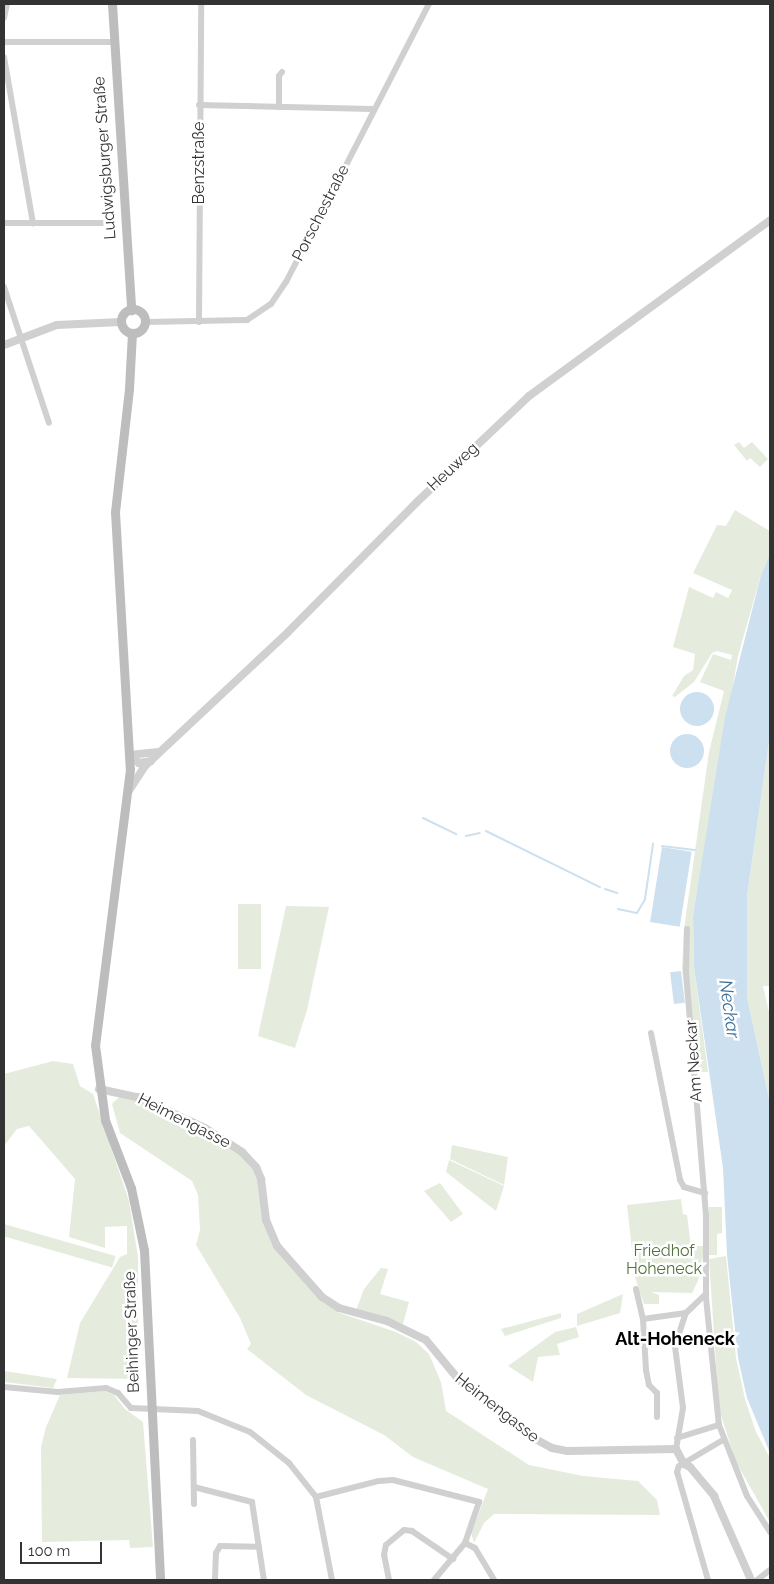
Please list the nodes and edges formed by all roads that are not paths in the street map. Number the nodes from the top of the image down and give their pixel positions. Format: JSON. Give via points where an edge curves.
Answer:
{"nodes":[{"id":1,"x":8,"y":4,"type":"edge"},
{"id":2,"x":112,"y":4,"type":"edge"},
{"id":3,"x":201,"y":4,"type":"edge"},
{"id":4,"x":429,"y":4,"type":"edge"},
{"id":5,"x":4,"y":18,"type":"edge"},
{"id":6,"x":4,"y":42,"type":"edge"},
{"id":7,"x":113,"y":42,"type":"junction"},
{"id":8,"x":4,"y":57,"type":"edge"},
{"id":9,"x":282,"y":72,"type":"dead end"},
{"id":10,"x":199,"y":105,"type":"junction"},
{"id":11,"x":279,"y":107,"type":"junction"},
{"id":12,"x":372,"y":109,"type":"junction"},
{"id":13,"x":770,"y":220,"type":"edge"},
{"id":14,"x":4,"y":223,"type":"edge"},
{"id":15,"x":104,"y":223,"type":"dead end"},
{"id":16,"x":33,"y":224,"type":"junction"},
{"id":17,"x":4,"y":287,"type":"edge"},
{"id":18,"x":131,"y":310,"type":"junction"},
{"id":19,"x":121,"y":322,"type":"junction"},
{"id":20,"x":145,"y":322,"type":"junction"},
{"id":21,"x":199,"y":322,"type":"junction"},
{"id":22,"x":132,"y":333,"type":"junction"},
{"id":23,"x":23,"y":337,"type":"junction"},
{"id":24,"x":4,"y":345,"type":"edge"},
{"id":25,"x":49,"y":423,"type":"dead end"},
{"id":26,"x":165,"y":748,"type":"junction"},
{"id":27,"x":129,"y":755,"type":"junction"},
{"id":28,"x":151,"y":761,"type":"junction"},
{"id":29,"x":128,"y":792,"type":"junction"},
{"id":30,"x":687,"y":929,"type":"dead end"},
{"id":31,"x":651,"y":1032,"type":"dead end"},
{"id":32,"x":99,"y":1088,"type":"junction"},
{"id":33,"x":705,"y":1193,"type":"junction"},
{"id":34,"x":636,"y":1290,"type":"dead end"},
{"id":35,"x":706,"y":1294,"type":"junction"},
{"id":36,"x":686,"y":1313,"type":"junction"},
{"id":37,"x":643,"y":1319,"type":"junction"},
{"id":38,"x":642,"y":1337,"type":"junction"},
{"id":39,"x":678,"y":1338,"type":"junction"},
{"id":40,"x":4,"y":1387,"type":"edge"},
{"id":41,"x":149,"y":1410,"type":"junction"},
{"id":42,"x":657,"y":1417,"type":"dead end"},
{"id":43,"x":718,"y":1425,"type":"junction"},
{"id":44,"x":677,"y":1438,"type":"junction"},
{"id":45,"x":193,"y":1440,"type":"dead end"},
{"id":46,"x":723,"y":1440,"type":"junction"},
{"id":47,"x":676,"y":1449,"type":"junction"},
{"id":48,"x":684,"y":1464,"type":"junction"},
{"id":49,"x":194,"y":1487,"type":"junction"},
{"id":50,"x":316,"y":1496,"type":"junction"},
{"id":51,"x":194,"y":1504,"type":"dead end"},
{"id":52,"x":770,"y":1532,"type":"edge"},
{"id":53,"x":465,"y":1543,"type":"junction"},
{"id":54,"x":259,"y":1547,"type":"junction"},
{"id":55,"x":453,"y":1559,"type":"junction"},
{"id":56,"x":770,"y":1570,"type":"edge"},
{"id":57,"x":160,"y":1580,"type":"edge"},
{"id":58,"x":215,"y":1580,"type":"edge"},
{"id":59,"x":264,"y":1580,"type":"edge"},
{"id":60,"x":332,"y":1580,"type":"edge"},
{"id":61,"x":389,"y":1580,"type":"edge"},
{"id":62,"x":434,"y":1580,"type":"edge"},
{"id":63,"x":494,"y":1580,"type":"edge"},
{"id":64,"x":708,"y":1580,"type":"edge"},
{"id":65,"x":751,"y":1580,"type":"edge"},
{"id":66,"x":756,"y":1580,"type":"edge"}],
"edges":[{"from":1,"to":5,"type":"street"},
{"from":2,"to":7,"type":"main road","name":"Ludwigsburger Straße"},
{"from":3,"to":10,"type":"street","name":"Benzstraße"},
{"from":4,"to":12,"type":"street","name":"Porschestraße"},
{"from":6,"to":7,"type":"street"},
{"from":7,"to":18,"type":"main road","name":"Ludwigsburger Straße"},
{"from":8,"to":16,"type":"street"},
{"from":9,"to":11,"type":"street","via":[[279,76]]},
{"from":10,"to":11,"type":"street"},
{"from":10,"to":21,"type":"street","name":"Benzstraße"},
{"from":11,"to":12,"type":"street"},
{"from":12,"to":21,"type":"street","name":"Porschestraße","via":[[286,282],[271,304],[247,320]]},
{"from":13,"to":26,"type":"street","name":"Heuweg","via":[[530,396]]},
{"from":14,"to":16,"type":"street"},
{"from":15,"to":16,"type":"street"},
{"from":17,"to":23,"type":"street"},
{"from":18,"to":19,"type":"main road","via":[[125,313]]},
{"from":18,"to":20,"type":"main road","via":[[142,313]]},
{"from":19,"to":22,"type":"main road"},
{"from":19,"to":23,"type":"street","via":[[57,325]]},
{"from":20,"to":21,"type":"street","name":"Porschestraße"},
{"from":20,"to":22,"type":"main road","via":[[141,330]]},
{"from":22,"to":27,"type":"main road","name":"Beihinger Straße","via":[[129,389],[115,495],[117,580]]},
{"from":23,"to":24,"type":"street"},
{"from":23,"to":25,"type":"street"},
{"from":26,"to":27,"type":"street","via":[[153,755]]},
{"from":26,"to":28,"type":"street","name":"Heuweg"},
{"from":27,"to":28,"type":"street","via":[[139,762]]},
{"from":27,"to":29,"type":"main road","name":"Beihinger Straße"},
{"from":28,"to":29,"type":"street","name":"Heuweg","via":[[138,774]]},
{"from":29,"to":32,"type":"main road","name":"Beihinger Straße","via":[[95,1027]]},
{"from":30,"to":33,"type":"street","name":"Am Neckar","via":[[686,972]]},
{"from":31,"to":33,"type":"street","name":"Am Neckar","via":[[680,1180],[684,1187]]},
{"from":32,"to":41,"type":"main road","name":"Beihinger Straße","via":[[105,1120],[140,1221],[144,1250]]},
{"from":32,"to":47,"type":"street","name":"Heimengasse","via":[[138,1097],[211,1131],[242,1152],[256,1167],[261,1179],[266,1220],[277,1246],[322,1297],[339,1308],[387,1321],[426,1340],[459,1380],[530,1436],[552,1448],[568,1451]]},
{"from":33,"to":35,"type":"street","name":"Am Neckar"},
{"from":34,"to":37,"type":"street"},
{"from":35,"to":36,"type":"street"},
{"from":35,"to":43,"type":"street","name":"Am Neckar"},
{"from":36,"to":37,"type":"street"},
{"from":36,"to":39,"type":"street"},
{"from":37,"to":38,"type":"street"},
{"from":38,"to":39,"type":"street"},
{"from":38,"to":42,"type":"street","via":[[649,1385],[657,1393]]},
{"from":39,"to":44,"type":"street","via":[[675,1346],[683,1408]]},
{"from":40,"to":41,"type":"street","via":[[58,1392],[106,1388],[118,1393],[131,1408]]},
{"from":41,"to":50,"type":"street","via":[[198,1411],[250,1432],[289,1463]]},
{"from":41,"to":57,"type":"main road","name":"Beihinger Straße"},
{"from":43,"to":44,"type":"street"},
{"from":43,"to":46,"type":"street","name":"Am Neckar"},
{"from":44,"to":47,"type":"street"},
{"from":45,"to":49,"type":"street"},
{"from":46,"to":48,"type":"street"},
{"from":46,"to":52,"type":"street","name":"Am Neckar","via":[[747,1496]]},
{"from":47,"to":48,"type":"street"},
{"from":48,"to":64,"type":"street","via":[[678,1467],[677,1478]]},
{"from":48,"to":65,"type":"street","via":[[714,1496]]},
{"from":49,"to":51,"type":"street"},
{"from":49,"to":54,"type":"street","via":[[252,1502]]},
{"from":50,"to":53,"type":"street","via":[[379,1480],[393,1480],[479,1502]]},
{"from":50,"to":60,"type":"street"},
{"from":53,"to":55,"type":"street"},
{"from":53,"to":63,"type":"street","via":[[475,1548]]},
{"from":54,"to":58,"type":"street","via":[[220,1546],[216,1554]]},
{"from":54,"to":59,"type":"street"},
{"from":55,"to":61,"type":"street","via":[[412,1531],[404,1530],[386,1545],[384,1555]]},
{"from":55,"to":62,"type":"street"},
{"from":56,"to":66,"type":"street"}]}
